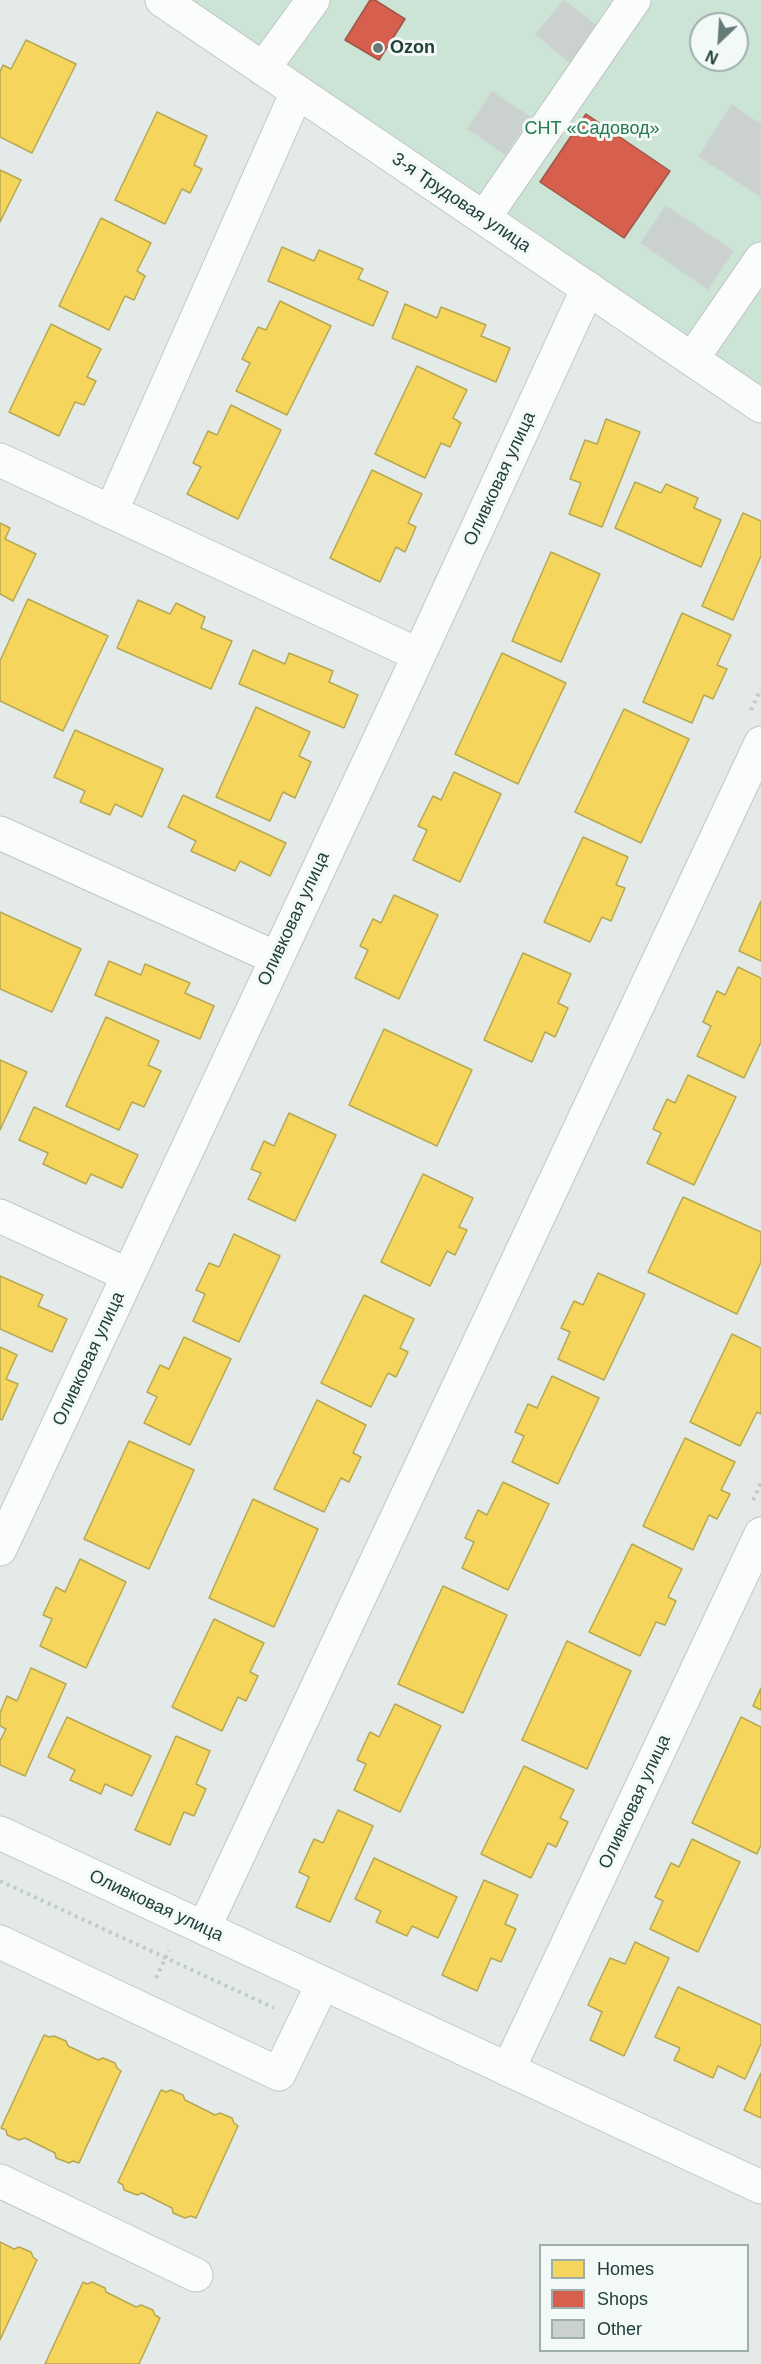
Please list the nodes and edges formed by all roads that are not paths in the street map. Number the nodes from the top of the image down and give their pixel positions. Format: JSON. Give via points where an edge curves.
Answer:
{"nodes":[{"id":1,"x":162,"y":0,"type":"edge"},
{"id":2,"x":313,"y":0,"type":"edge"},
{"id":3,"x":634,"y":0,"type":"edge"},
{"id":4,"x":263,"y":69,"type":"junction"},
{"id":5,"x":297,"y":92,"type":"junction"},
{"id":6,"x":484,"y":218,"type":"junction"},
{"id":7,"x":761,"y":259,"type":"edge"},
{"id":8,"x":588,"y":288,"type":"junction"},
{"id":9,"x":692,"y":359,"type":"junction"},
{"id":10,"x":761,"y":406,"type":"edge"},
{"id":11,"x":0,"y":460,"type":"edge"},
{"id":12,"x":111,"y":512,"type":"junction"},
{"id":13,"x":419,"y":655,"type":"junction"},
{"id":14,"x":761,"y":743,"type":"edge"},
{"id":15,"x":0,"y":833,"type":"edge"},
{"id":16,"x":276,"y":958,"type":"junction"},
{"id":17,"x":0,"y":1216,"type":"edge"},
{"id":18,"x":128,"y":1275,"type":"junction"},
{"id":19,"x":761,"y":1534,"type":"edge"},
{"id":20,"x":0,"y":1550,"type":"edge"},
{"id":21,"x":0,"y":1833,"type":"edge"},
{"id":22,"x":204,"y":1928,"type":"junction"},
{"id":23,"x":0,"y":1942,"type":"edge"},
{"id":24,"x":323,"y":1983,"type":"junction"},
{"id":25,"x":508,"y":2070,"type":"junction"},
{"id":26,"x":0,"y":2181,"type":"edge"},
{"id":27,"x":761,"y":2187,"type":"edge"},
{"id":28,"x":196,"y":2275,"type":"dead end"}],
"edges":[{"from":1,"to":4,"type":"street","name":"3-я Трудовая улица"},
{"from":2,"to":4,"type":"street"},
{"from":3,"to":6,"type":"street"},
{"from":4,"to":5,"type":"street","name":"3-я Трудовая улица"},
{"from":5,"to":6,"type":"street","name":"3-я Трудовая улица"},
{"from":5,"to":12,"type":"street"},
{"from":6,"to":8,"type":"street","name":"3-я Трудовая улица"},
{"from":7,"to":9,"type":"street"},
{"from":8,"to":9,"type":"street","name":"3-я Трудовая улица"},
{"from":8,"to":13,"type":"street","name":"Оливковая улица"},
{"from":9,"to":10,"type":"street","name":"3-я Трудовая улица"},
{"from":11,"to":12,"type":"street"},
{"from":12,"to":13,"type":"street"},
{"from":13,"to":16,"type":"street","name":"Оливковая улица"},
{"from":14,"to":22,"type":"street"},
{"from":15,"to":16,"type":"street"},
{"from":16,"to":18,"type":"street","name":"Оливковая улица"},
{"from":17,"to":18,"type":"street"},
{"from":18,"to":20,"type":"street","name":"Оливковая улица"},
{"from":19,"to":25,"type":"street","name":"Оливковая улица"},
{"from":21,"to":22,"type":"street","name":"Оливковая улица"},
{"from":22,"to":24,"type":"street","name":"Оливковая улица"},
{"from":23,"to":24,"type":"street","via":[[279,2074]]},
{"from":24,"to":25,"type":"street","name":"Оливковая улица"},
{"from":25,"to":27,"type":"street","name":"Оливковая улица"},
{"from":26,"to":28,"type":"street"}]}
